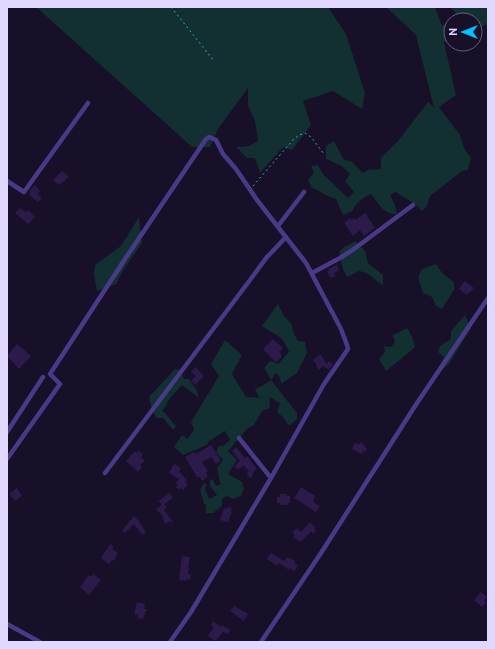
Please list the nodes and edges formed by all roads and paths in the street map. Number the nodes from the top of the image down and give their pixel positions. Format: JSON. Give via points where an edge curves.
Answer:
{"nodes":[{"id":1,"x":171,"y":7,"type":"edge"},
{"id":2,"x":214,"y":61,"type":"dead end"},
{"id":3,"x":88,"y":103,"type":"dead end"},
{"id":4,"x":324,"y":154,"type":"dead end"},
{"id":5,"x":7,"y":181,"type":"edge"},
{"id":6,"x":250,"y":190,"type":"junction"},
{"id":7,"x":304,"y":192,"type":"dead end"},
{"id":8,"x":413,"y":205,"type":"dead end"},
{"id":9,"x":278,"y":226,"type":"junction"},
{"id":10,"x":286,"y":237,"type":"junction"},
{"id":11,"x":312,"y":273,"type":"junction"},
{"id":12,"x":488,"y":298,"type":"edge"},
{"id":13,"x":43,"y":377,"type":"dead end"},
{"id":14,"x":7,"y":432,"type":"edge"},
{"id":15,"x":239,"y":438,"type":"dead end"},
{"id":16,"x":7,"y":459,"type":"edge"},
{"id":17,"x":105,"y":473,"type":"dead end"},
{"id":18,"x":271,"y":478,"type":"junction"},
{"id":19,"x":7,"y":624,"type":"edge"},
{"id":20,"x":40,"y":642,"type":"edge"},
{"id":21,"x":170,"y":642,"type":"edge"},
{"id":22,"x":261,"y":642,"type":"edge"}],
"edges":[{"from":1,"to":2,"type":"path"},
{"from":3,"to":5,"type":"street","via":[[24,192]]},
{"from":4,"to":6,"type":"path","via":[[311,137],[305,133],[299,135]]},
{"from":6,"to":9,"type":"street"},
{"from":6,"to":16,"type":"street","via":[[223,154],[216,140],[209,137],[50,374],[60,384]]},
{"from":7,"to":9,"type":"street"},
{"from":8,"to":11,"type":"street","via":[[354,249]]},
{"from":9,"to":10,"type":"street"},
{"from":10,"to":11,"type":"street"},
{"from":10,"to":17,"type":"street","via":[[252,276]]},
{"from":11,"to":18,"type":"street","via":[[341,329],[348,349],[324,384]]},
{"from":12,"to":22,"type":"street"},
{"from":13,"to":14,"type":"street"},
{"from":15,"to":18,"type":"street"},
{"from":18,"to":21,"type":"street","via":[[191,612]]},
{"from":19,"to":20,"type":"street"}]}
